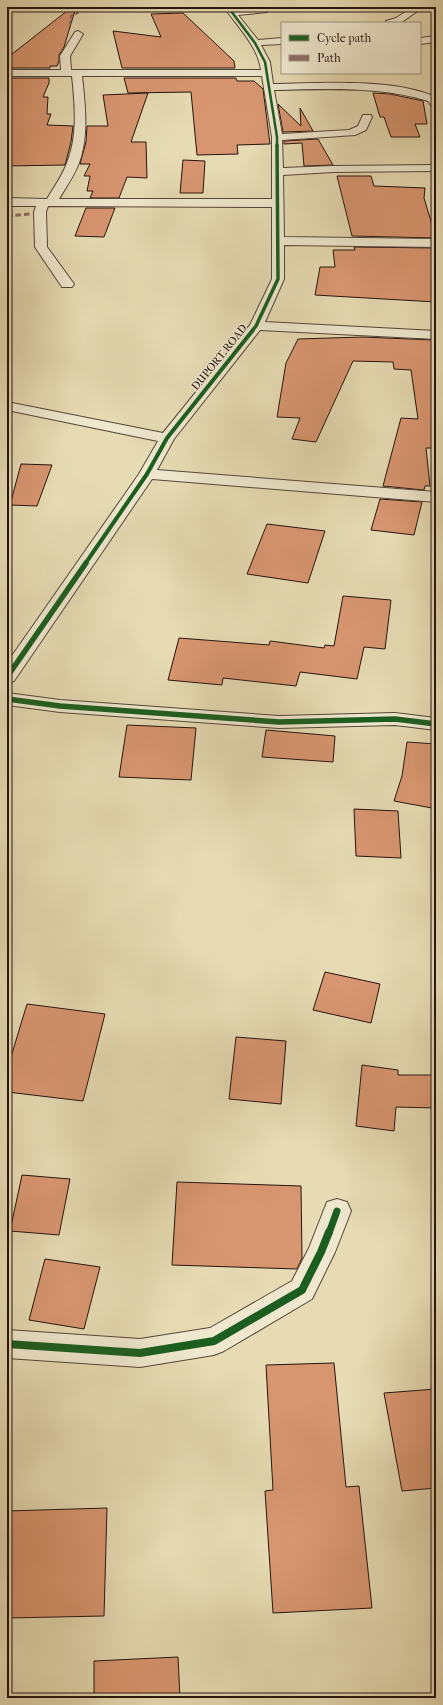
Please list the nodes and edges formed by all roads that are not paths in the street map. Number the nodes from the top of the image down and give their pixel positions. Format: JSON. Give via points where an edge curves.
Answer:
{"nodes":[{"id":1,"x":418,"y":7,"type":"edge"},
{"id":2,"x":268,"y":9,"type":"dead end"},
{"id":3,"x":230,"y":10,"type":"edge"},
{"id":4,"x":392,"y":22,"type":"edge"},
{"id":5,"x":78,"y":34,"type":"dead end"},
{"id":6,"x":281,"y":41,"type":"edge"},
{"id":7,"x":255,"y":43,"type":"junction"},
{"id":8,"x":269,"y":66,"type":"junction"},
{"id":9,"x":7,"y":73,"type":"edge"},
{"id":10,"x":72,"y":73,"type":"junction"},
{"id":11,"x":268,"y":87,"type":"junction"},
{"id":12,"x":436,"y":105,"type":"edge"},
{"id":13,"x":367,"y":117,"type":"dead end"},
{"id":14,"x":277,"y":137,"type":"junction"},
{"id":15,"x":436,"y":168,"type":"edge"},
{"id":16,"x":278,"y":172,"type":"junction"},
{"id":17,"x":7,"y":202,"type":"edge"},
{"id":18,"x":47,"y":202,"type":"junction"},
{"id":19,"x":278,"y":203,"type":"junction"},
{"id":20,"x":277,"y":241,"type":"junction"},
{"id":21,"x":436,"y":243,"type":"edge"},
{"id":22,"x":67,"y":284,"type":"dead end"},
{"id":23,"x":256,"y":326,"type":"junction"},
{"id":24,"x":436,"y":334,"type":"edge"},
{"id":25,"x":7,"y":406,"type":"edge"},
{"id":26,"x":167,"y":438,"type":"junction"},
{"id":27,"x":147,"y":474,"type":"junction"},
{"id":28,"x":436,"y":497,"type":"edge"},
{"id":29,"x":7,"y":677,"type":"edge"},
{"id":30,"x":7,"y":699,"type":"edge"},
{"id":31,"x":436,"y":724,"type":"edge"},
{"id":32,"x":337,"y":1211,"type":"dead end"},
{"id":33,"x":7,"y":1344,"type":"edge"}],
"edges":[{"from":1,"to":4,"type":"street"},
{"from":2,"to":3,"type":"street"},
{"from":3,"to":7,"type":"street","name":"DUPORT ROAD"},
{"from":5,"to":10,"type":"street","via":[[65,56]]},
{"from":6,"to":7,"type":"street"},
{"from":7,"to":8,"type":"street","name":"DUPORT ROAD"},
{"from":8,"to":10,"type":"street"},
{"from":8,"to":11,"type":"street","name":"DUPORT ROAD"},
{"from":9,"to":10,"type":"street"},
{"from":10,"to":18,"type":"street","via":[[81,106],[75,158]]},
{"from":11,"to":12,"type":"street","via":[[386,88],[416,93],[432,99]]},
{"from":11,"to":14,"type":"street","name":"DUPORT ROAD"},
{"from":13,"to":14,"type":"street","via":[[362,128],[351,133]]},
{"from":14,"to":16,"type":"street","name":"DUPORT ROAD"},
{"from":15,"to":16,"type":"street","via":[[340,168]]},
{"from":16,"to":19,"type":"street","name":"DUPORT ROAD"},
{"from":17,"to":18,"type":"street"},
{"from":18,"to":19,"type":"street"},
{"from":18,"to":22,"type":"street","via":[[40,212],[41,247]]},
{"from":19,"to":20,"type":"street","name":"DUPORT ROAD"},
{"from":20,"to":21,"type":"street"},
{"from":20,"to":23,"type":"street","name":"DUPORT ROAD","via":[[278,279]]},
{"from":23,"to":24,"type":"street"},
{"from":23,"to":26,"type":"street","name":"DUPORT ROAD"},
{"from":25,"to":26,"type":"street"},
{"from":26,"to":27,"type":"street","name":"DUPORT ROAD"},
{"from":27,"to":28,"type":"street"},
{"from":27,"to":29,"type":"street","name":"DUPORT ROAD"},
{"from":30,"to":31,"type":"street","via":[[60,706],[279,722],[395,720]]},
{"from":32,"to":33,"type":"street","via":[[302,1290],[214,1341],[140,1353]]}]}
